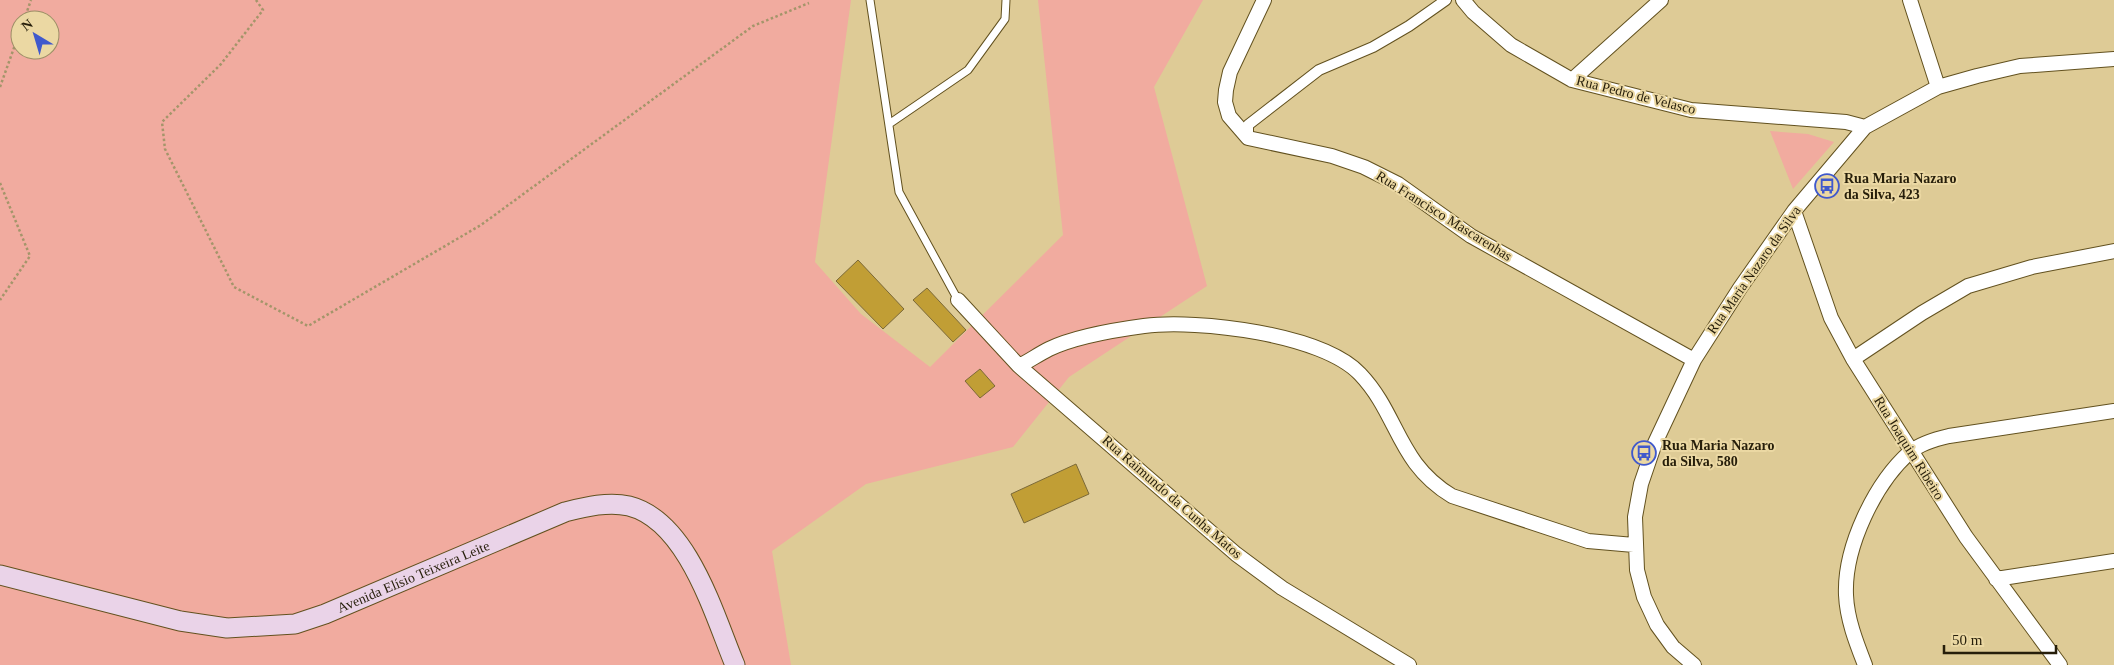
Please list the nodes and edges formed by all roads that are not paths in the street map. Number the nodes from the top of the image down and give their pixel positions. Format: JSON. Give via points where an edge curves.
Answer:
{"nodes":[{"id":1,"x":870,"y":0,"type":"edge"},
{"id":2,"x":1006,"y":0,"type":"edge"},
{"id":3,"x":1264,"y":0,"type":"edge"},
{"id":4,"x":1446,"y":0,"type":"edge"},
{"id":5,"x":1463,"y":0,"type":"edge"},
{"id":6,"x":1661,"y":0,"type":"edge"},
{"id":7,"x":1910,"y":0,"type":"edge"},
{"id":8,"x":2114,"y":59,"type":"edge"},
{"id":9,"x":1572,"y":80,"type":"junction"},
{"id":10,"x":1938,"y":86,"type":"junction"},
{"id":11,"x":889,"y":124,"type":"junction"},
{"id":12,"x":1865,"y":127,"type":"junction"},
{"id":13,"x":1243,"y":134,"type":"junction"},
{"id":14,"x":1794,"y":211,"type":"junction"},
{"id":15,"x":2114,"y":251,"type":"edge"},
{"id":16,"x":958,"y":300,"type":"joint"},
{"id":17,"x":1694,"y":360,"type":"junction"},
{"id":18,"x":1853,"y":360,"type":"junction"},
{"id":19,"x":1020,"y":366,"type":"junction"},
{"id":20,"x":2114,"y":411,"type":"edge"},
{"id":21,"x":1911,"y":451,"type":"junction"},
{"id":22,"x":1634,"y":545,"type":"junction"},
{"id":23,"x":2114,"y":561,"type":"edge"},
{"id":24,"x":0,"y":575,"type":"edge"},
{"id":25,"x":1996,"y":579,"type":"junction"},
{"id":26,"x":735,"y":665,"type":"edge"},
{"id":27,"x":1409,"y":665,"type":"edge"},
{"id":28,"x":1694,"y":665,"type":"edge"},
{"id":29,"x":1865,"y":665,"type":"edge"},
{"id":30,"x":2060,"y":665,"type":"edge"}],
"edges":[{"from":1,"to":11,"type":"lane"},
{"from":2,"to":11,"type":"lane","via":[[1005,19],[968,70]]},
{"from":3,"to":13,"type":"street","via":[[1230,72],[1226,90],[1229,116]]},
{"from":4,"to":13,"type":"street","via":[[1374,47],[1319,70],[1248,126]]},
{"from":5,"to":9,"type":"street","name":"Rua Pedro de Velasco","via":[[1512,45]]},
{"from":6,"to":9,"type":"street"},
{"from":7,"to":10,"type":"street"},
{"from":8,"to":10,"type":"street","name":"Rua Maria Nazaro da Silva","via":[[2020,66]]},
{"from":9,"to":12,"type":"street","name":"Rua Pedro de Velasco","via":[[1691,110],[1846,122]]},
{"from":10,"to":12,"type":"street","name":"Rua Maria Nazaro da Silva"},
{"from":11,"to":16,"type":"lane","via":[[900,192]]},
{"from":12,"to":14,"type":"street","name":"Rua Maria Nazaro da Silva"},
{"from":13,"to":17,"type":"street","name":"Rua Francisco Mascarenhas","via":[[1332,156],[1398,184],[1471,236]]},
{"from":14,"to":17,"type":"street","name":"Rua Maria Nazaro da Silva"},
{"from":14,"to":18,"type":"street","name":"Rua Joaquim Ribeiro","via":[[1831,318]]},
{"from":15,"to":18,"type":"street","via":[[2032,267],[1968,286]]},
{"from":16,"to":19,"type":"street","name":"Rua Raimundo da Cunha Matos"},
{"from":17,"to":22,"type":"street","name":"Rua Maria Nazaro da Silva","via":[[1655,443],[1641,484]]},
{"from":18,"to":21,"type":"street","name":"Rua Joaquim Ribeiro"},
{"from":19,"to":22,"type":"street","via":[[1050,348],[1145,326],[1188,325],[1266,333],[1315,347],[1341,359],[1373,389],[1410,458],[1433,485],[1452,496],[1588,540]]},
{"from":19,"to":27,"type":"street","name":"Rua Raimundo da Cunha Matos","via":[[1236,554],[1282,588]]},
{"from":20,"to":21,"type":"street","via":[[1949,436],[1931,440]]},
{"from":21,"to":25,"type":"street","name":"Rua Joaquim Ribeiro"},
{"from":21,"to":29,"type":"street","via":[[1877,492],[1858,527],[1850,559],[1846,594],[1851,628]]},
{"from":22,"to":28,"type":"street","name":"Rua Maria Nazaro da Silva","via":[[1644,596],[1657,625],[1673,647]]},
{"from":23,"to":25,"type":"street"},
{"from":24,"to":26,"type":"main road","name":"Avenida Elísio Teixeira Leite","via":[[180,621],[227,628],[295,624],[565,512],[595,505],[628,506],[645,512],[662,524],[698,573]]},
{"from":25,"to":30,"type":"street","name":"Rua Joaquim Ribeiro"}]}
